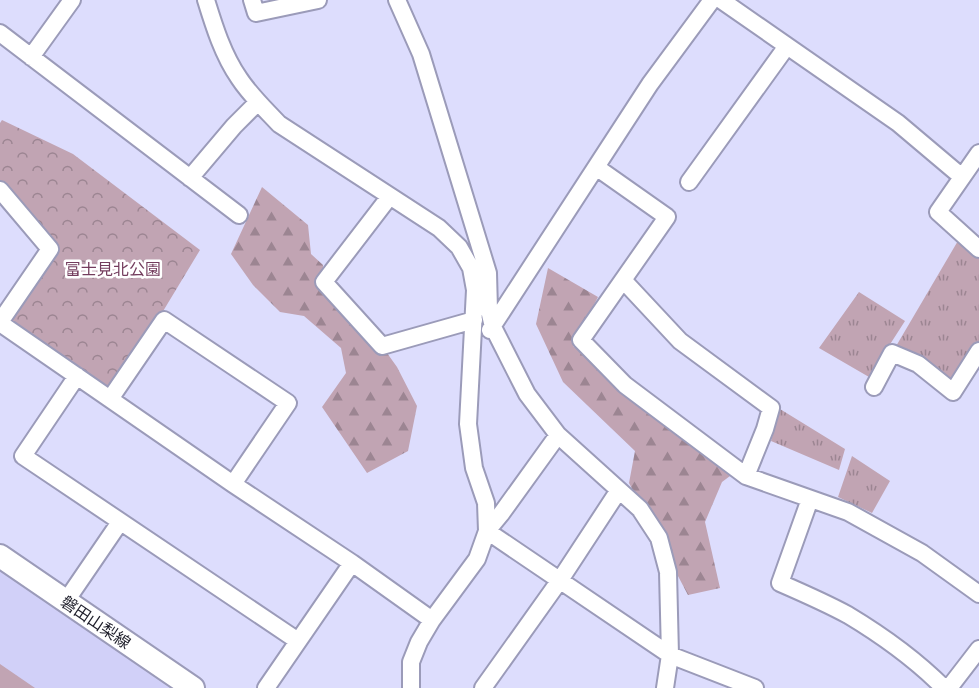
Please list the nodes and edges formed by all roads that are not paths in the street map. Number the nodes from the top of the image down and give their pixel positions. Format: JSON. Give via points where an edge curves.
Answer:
{"nodes":[{"id":1,"x":72,"y":0,"type":"edge"},
{"id":2,"x":206,"y":0,"type":"edge"},
{"id":3,"x":252,"y":0,"type":"edge"},
{"id":4,"x":318,"y":0,"type":"edge"},
{"id":5,"x":397,"y":0,"type":"edge"},
{"id":6,"x":712,"y":0,"type":"edge"},
{"id":7,"x":721,"y":0,"type":"edge"},
{"id":8,"x":0,"y":33,"type":"edge"},
{"id":9,"x":787,"y":46,"type":"junction"},
{"id":10,"x":31,"y":57,"type":"junction"},
{"id":11,"x":258,"y":102,"type":"junction"},
{"id":12,"x":979,"y":153,"type":"edge"},
{"id":13,"x":596,"y":167,"type":"junction"},
{"id":14,"x":962,"y":177,"type":"junction"},
{"id":15,"x":190,"y":178,"type":"junction"},
{"id":16,"x":689,"y":182,"type":"dead end"},
{"id":17,"x":0,"y":190,"type":"edge"},
{"id":18,"x":390,"y":196,"type":"junction"},
{"id":19,"x":239,"y":215,"type":"dead end"},
{"id":20,"x":979,"y":249,"type":"edge"},
{"id":21,"x":623,"y":280,"type":"junction"},
{"id":22,"x":474,"y":320,"type":"junction"},
{"id":23,"x":0,"y":323,"type":"edge"},
{"id":24,"x":493,"y":327,"type":"junction"},
{"id":25,"x":472,"y":350,"type":"junction"},
{"id":26,"x":979,"y":351,"type":"edge"},
{"id":27,"x":76,"y":376,"type":"junction"},
{"id":28,"x":874,"y":387,"type":"dead end"},
{"id":29,"x":110,"y":399,"type":"junction"},
{"id":30,"x":558,"y":435,"type":"junction"},
{"id":31,"x":746,"y":476,"type":"junction"},
{"id":32,"x":233,"y":484,"type":"junction"},
{"id":33,"x":619,"y":490,"type":"junction"},
{"id":34,"x":810,"y":499,"type":"junction"},
{"id":35,"x":120,"y":522,"type":"junction"},
{"id":36,"x":487,"y":531,"type":"junction"},
{"id":37,"x":0,"y":556,"type":"edge"},
{"id":38,"x":351,"y":563,"type":"junction"},
{"id":39,"x":560,"y":580,"type":"junction"},
{"id":40,"x":979,"y":594,"type":"edge"},
{"id":41,"x":66,"y":601,"type":"junction"},
{"id":42,"x":432,"y":620,"type":"junction"},
{"id":43,"x":298,"y":641,"type":"junction"},
{"id":44,"x":979,"y":649,"type":"edge"},
{"id":45,"x":670,"y":655,"type":"junction"},
{"id":46,"x":193,"y":688,"type":"edge"},
{"id":47,"x":267,"y":688,"type":"edge"},
{"id":48,"x":411,"y":688,"type":"edge"},
{"id":49,"x":483,"y":688,"type":"edge"},
{"id":50,"x":665,"y":688,"type":"edge"},
{"id":51,"x":755,"y":688,"type":"edge"},
{"id":52,"x":945,"y":688,"type":"edge"}],
"edges":[{"from":1,"to":10,"type":"street"},
{"from":2,"to":11,"type":"street","via":[[224,50],[238,77]]},
{"from":3,"to":4,"type":"street","via":[[256,13]]},
{"from":5,"to":24,"type":"street","via":[[421,54],[488,273]]},
{"from":6,"to":13,"type":"street"},
{"from":7,"to":9,"type":"street"},
{"from":8,"to":10,"type":"street"},
{"from":9,"to":14,"type":"street","via":[[898,123]]},
{"from":9,"to":16,"type":"street"},
{"from":10,"to":15,"type":"street"},
{"from":11,"to":15,"type":"street"},
{"from":11,"to":18,"type":"street","via":[[279,124]]},
{"from":12,"to":14,"type":"street"},
{"from":13,"to":21,"type":"street","via":[[667,217]]},
{"from":13,"to":24,"type":"street"},
{"from":14,"to":20,"type":"street","via":[[938,212]]},
{"from":15,"to":19,"type":"street"},
{"from":17,"to":23,"type":"street","via":[[50,249]]},
{"from":18,"to":22,"type":"street","via":[[439,228],[459,247],[471,268]]},
{"from":18,"to":22,"type":"street","via":[[324,282],[382,346]]},
{"from":21,"to":31,"type":"street","via":[[680,341],[771,408]]},
{"from":21,"to":31,"type":"street","via":[[581,340],[625,385]]},
{"from":22,"to":25,"type":"street"},
{"from":23,"to":27,"type":"street"},
{"from":24,"to":25,"type":"street"},
{"from":24,"to":30,"type":"street","via":[[527,394]]},
{"from":25,"to":36,"type":"street","via":[[468,424],[474,468],[486,503]]},
{"from":26,"to":28,"type":"street","via":[[953,392],[918,364],[892,353]]},
{"from":27,"to":29,"type":"street"},
{"from":27,"to":35,"type":"street","via":[[23,456]]},
{"from":29,"to":32,"type":"street"},
{"from":29,"to":32,"type":"street","via":[[164,320],[288,403]]},
{"from":30,"to":33,"type":"street"},
{"from":30,"to":36,"type":"street"},
{"from":31,"to":34,"type":"street"},
{"from":32,"to":38,"type":"street"},
{"from":33,"to":39,"type":"street"},
{"from":33,"to":45,"type":"street","via":[[640,509],[659,538],[668,572]]},
{"from":34,"to":40,"type":"street","via":[[848,512],[922,553]]},
{"from":34,"to":52,"type":"street","via":[[780,583],[846,614],[895,645]]},
{"from":35,"to":41,"type":"street"},
{"from":35,"to":43,"type":"street"},
{"from":36,"to":39,"type":"street"},
{"from":36,"to":42,"type":"street","via":[[477,559]]},
{"from":37,"to":41,"type":"main road","name":"磐田山梨線"},
{"from":38,"to":42,"type":"street"},
{"from":38,"to":43,"type":"street"},
{"from":39,"to":45,"type":"street"},
{"from":39,"to":49,"type":"street"},
{"from":41,"to":46,"type":"main road","name":"磐田山梨線"},
{"from":42,"to":48,"type":"street","via":[[411,662]]},
{"from":43,"to":47,"type":"street"},
{"from":44,"to":52,"type":"street"},
{"from":45,"to":50,"type":"street"},
{"from":45,"to":51,"type":"street"}]}
